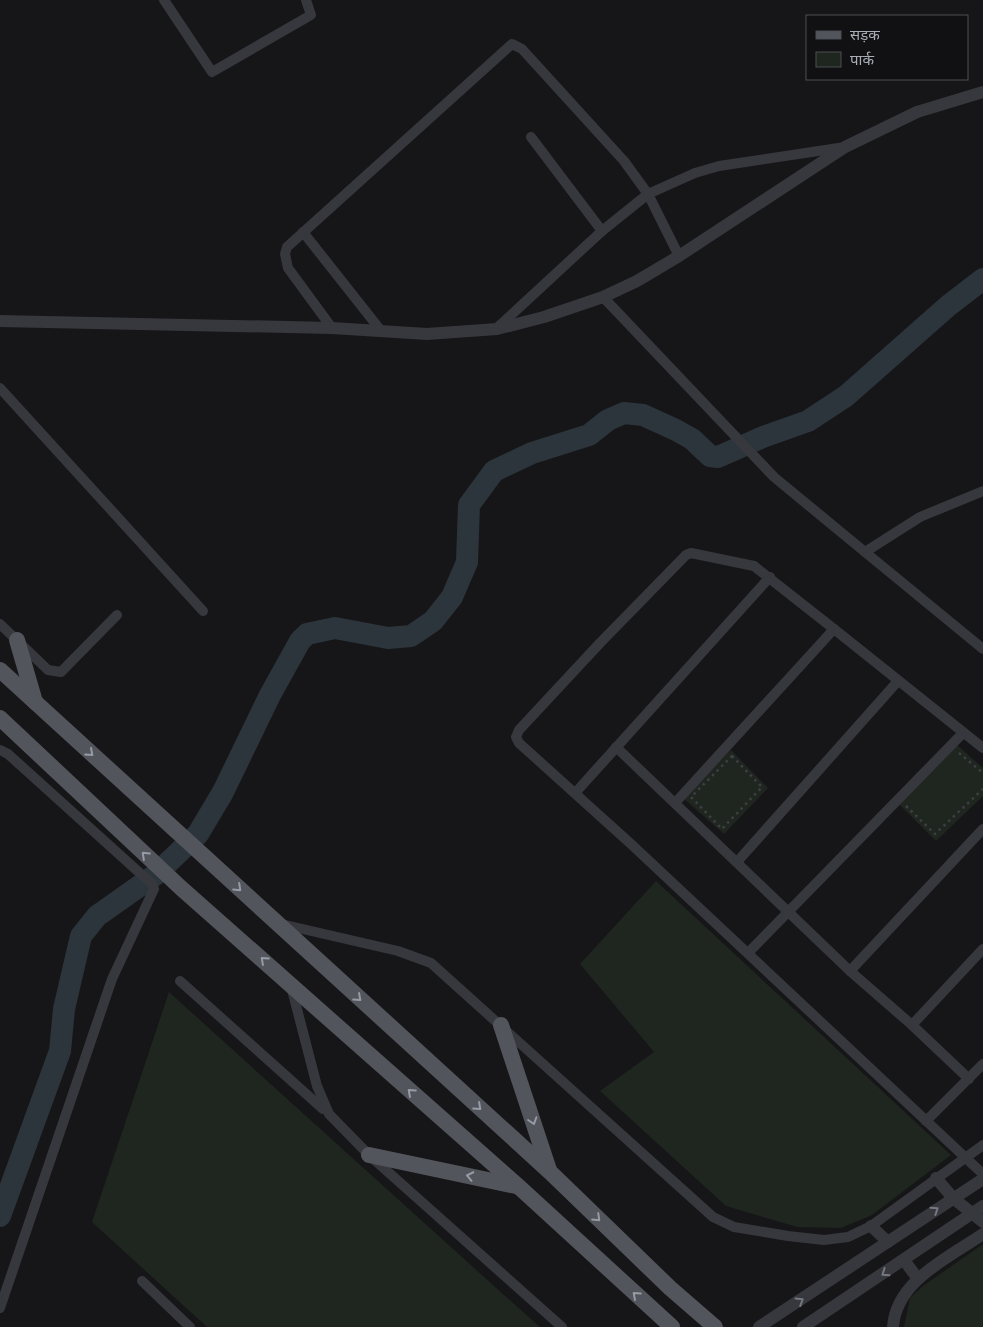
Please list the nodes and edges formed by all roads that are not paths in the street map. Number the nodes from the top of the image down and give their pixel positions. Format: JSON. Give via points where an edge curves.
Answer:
{"nodes":[{"id":1,"x":164,"y":0,"type":"edge"},
{"id":2,"x":306,"y":0,"type":"edge"},
{"id":3,"x":983,"y":92,"type":"edge"},
{"id":4,"x":532,"y":137,"type":"dead end"},
{"id":5,"x":845,"y":147,"type":"junction"},
{"id":6,"x":648,"y":194,"type":"junction"},
{"id":7,"x":602,"y":231,"type":"junction"},
{"id":8,"x":303,"y":232,"type":"junction"},
{"id":9,"x":679,"y":256,"type":"junction"},
{"id":10,"x":603,"y":297,"type":"junction"},
{"id":11,"x":0,"y":321,"type":"edge"},
{"id":12,"x":332,"y":328,"type":"junction"},
{"id":13,"x":497,"y":329,"type":"junction"},
{"id":14,"x":382,"y":332,"type":"junction"},
{"id":15,"x":0,"y":388,"type":"edge"},
{"id":16,"x":983,"y":491,"type":"edge"},
{"id":17,"x":865,"y":552,"type":"junction"},
{"id":18,"x":770,"y":577,"type":"junction"},
{"id":19,"x":203,"y":611,"type":"dead end"},
{"id":20,"x":117,"y":615,"type":"dead end"},
{"id":21,"x":0,"y":624,"type":"edge"},
{"id":22,"x":834,"y":628,"type":"junction"},
{"id":23,"x":17,"y":640,"type":"junction"},
{"id":24,"x":983,"y":649,"type":"edge"},
{"id":25,"x":0,"y":670,"type":"edge"},
{"id":26,"x":898,"y":681,"type":"junction"},
{"id":27,"x":35,"y":702,"type":"junction"},
{"id":28,"x":0,"y":718,"type":"edge"},
{"id":29,"x":963,"y":733,"type":"junction"},
{"id":30,"x":616,"y":747,"type":"junction"},
{"id":31,"x":983,"y":748,"type":"edge"},
{"id":32,"x":0,"y":750,"type":"edge"},
{"id":33,"x":576,"y":792,"type":"junction"},
{"id":34,"x":675,"y":803,"type":"junction"},
{"id":35,"x":983,"y":829,"type":"edge"},
{"id":36,"x":737,"y":862,"type":"junction"},
{"id":37,"x":788,"y":912,"type":"junction"},
{"id":38,"x":276,"y":923,"type":"junction"},
{"id":39,"x":983,"y":949,"type":"edge"},
{"id":40,"x":748,"y":953,"type":"junction"},
{"id":41,"x":850,"y":971,"type":"junction"},
{"id":42,"x":180,"y":981,"type":"dead end"},
{"id":43,"x":290,"y":983,"type":"junction"},
{"id":44,"x":501,"y":1025,"type":"junction"},
{"id":45,"x":912,"y":1025,"type":"junction"},
{"id":46,"x":983,"y":1064,"type":"edge"},
{"id":47,"x":969,"y":1079,"type":"junction"},
{"id":48,"x":329,"y":1114,"type":"junction"},
{"id":49,"x":926,"y":1121,"type":"junction"},
{"id":50,"x":983,"y":1145,"type":"edge"},
{"id":51,"x":369,"y":1155,"type":"junction"},
{"id":52,"x":964,"y":1158,"type":"junction"},
{"id":53,"x":550,"y":1172,"type":"junction"},
{"id":54,"x":983,"y":1174,"type":"edge"},
{"id":55,"x":936,"y":1178,"type":"junction"},
{"id":56,"x":983,"y":1179,"type":"edge"},
{"id":57,"x":518,"y":1186,"type":"junction"},
{"id":58,"x":953,"y":1198,"type":"junction"},
{"id":59,"x":978,"y":1209,"type":"edge"},
{"id":60,"x":983,"y":1222,"type":"edge"},
{"id":61,"x":871,"y":1226,"type":"junction"},
{"id":62,"x":983,"y":1234,"type":"edge"},
{"id":63,"x":888,"y":1242,"type":"junction"},
{"id":64,"x":904,"y":1260,"type":"junction"},
{"id":65,"x":918,"y":1279,"type":"junction"},
{"id":66,"x":142,"y":1281,"type":"dead end"},
{"id":67,"x":0,"y":1308,"type":"edge"},
{"id":68,"x":190,"y":1327,"type":"edge"},
{"id":69,"x":562,"y":1327,"type":"edge"},
{"id":70,"x":672,"y":1327,"type":"edge"},
{"id":71,"x":715,"y":1327,"type":"edge"},
{"id":72,"x":759,"y":1327,"type":"edge"},
{"id":73,"x":803,"y":1327,"type":"edge"},
{"id":74,"x":893,"y":1327,"type":"edge"}],
"edges":[{"from":1,"to":2,"type":"street","via":[[212,72],[310,15]]},
{"from":3,"to":5,"type":"street","via":[[918,112]]},
{"from":4,"to":7,"type":"street"},
{"from":5,"to":6,"type":"street","via":[[719,166]]},
{"from":5,"to":9,"type":"street"},
{"from":6,"to":7,"type":"street"},
{"from":6,"to":8,"type":"street","via":[[614,150],[522,49],[512,44]]},
{"from":6,"to":9,"type":"street"},
{"from":7,"to":13,"type":"street"},
{"from":8,"to":12,"type":"street","via":[[287,247],[285,261]]},
{"from":8,"to":14,"type":"street"},
{"from":9,"to":10,"type":"street"},
{"from":10,"to":13,"type":"street"},
{"from":10,"to":17,"type":"street","via":[[774,477]]},
{"from":11,"to":12,"type":"street"},
{"from":12,"to":14,"type":"street"},
{"from":13,"to":14,"type":"street","via":[[443,334]]},
{"from":15,"to":19,"type":"street"},
{"from":16,"to":17,"type":"street","via":[[920,517]]},
{"from":17,"to":24,"type":"street"},
{"from":18,"to":22,"type":"street"},
{"from":18,"to":30,"type":"street"},
{"from":18,"to":33,"type":"street","via":[[744,563],[691,553],[686,555],[519,730],[516,737],[519,743]]},
{"from":20,"to":23,"type":"street","via":[[61,672],[48,670]]},
{"from":21,"to":23,"type":"street"},
{"from":22,"to":26,"type":"street"},
{"from":22,"to":34,"type":"street"},
{"from":23,"to":27,"type":"main road"},
{"from":25,"to":27,"type":"main road"},
{"from":26,"to":29,"type":"street"},
{"from":26,"to":36,"type":"street"},
{"from":27,"to":38,"type":"main road","one_way":true},
{"from":43,"to":28,"type":"main road","one_way":true,"via":[[181,888]]},
{"from":29,"to":31,"type":"street"},
{"from":29,"to":37,"type":"street"},
{"from":30,"to":33,"type":"street"},
{"from":30,"to":34,"type":"street"},
{"from":32,"to":67,"type":"street","via":[[152,884],[154,893],[112,979]]},
{"from":33,"to":40,"type":"street"},
{"from":34,"to":36,"type":"street"},
{"from":35,"to":41,"type":"street"},
{"from":36,"to":37,"type":"street"},
{"from":37,"to":40,"type":"street"},
{"from":37,"to":41,"type":"street"},
{"from":38,"to":44,"type":"street","via":[[419,957],[445,975]]},
{"from":38,"to":53,"type":"main road","one_way":true},
{"from":39,"to":45,"type":"street"},
{"from":40,"to":49,"type":"street"},
{"from":41,"to":45,"type":"street"},
{"from":42,"to":48,"type":"street"},
{"from":43,"to":48,"type":"street","via":[[316,1086]]},
{"from":57,"to":43,"type":"main road","one_way":true},
{"from":44,"to":53,"type":"main road","one_way":true},
{"from":44,"to":61,"type":"street","via":[[713,1217],[734,1227],[824,1240],[848,1237]]},
{"from":45,"to":47,"type":"street"},
{"from":46,"to":47,"type":"street"},
{"from":47,"to":49,"type":"street"},
{"from":48,"to":51,"type":"street"},
{"from":49,"to":52,"type":"street"},
{"from":50,"to":52,"type":"street"},
{"from":57,"to":51,"type":"main road","one_way":true},
{"from":51,"to":69,"type":"street"},
{"from":52,"to":54,"type":"street"},
{"from":52,"to":55,"type":"street"},
{"from":53,"to":71,"type":"main road","one_way":true},
{"from":55,"to":58,"type":"street"},
{"from":55,"to":61,"type":"street"},
{"from":56,"to":58,"type":"street"},
{"from":70,"to":57,"type":"main road","one_way":true},
{"from":58,"to":59,"type":"street"},
{"from":63,"to":58,"type":"street","one_way":true},
{"from":59,"to":60,"type":"street"},
{"from":59,"to":64,"type":"street"},
{"from":61,"to":63,"type":"street"},
{"from":62,"to":65,"type":"street"},
{"from":72,"to":63,"type":"street","one_way":true},
{"from":64,"to":65,"type":"street"},
{"from":64,"to":73,"type":"street","one_way":true},
{"from":65,"to":74,"type":"street","via":[[897,1304]]},
{"from":66,"to":68,"type":"street"}]}
